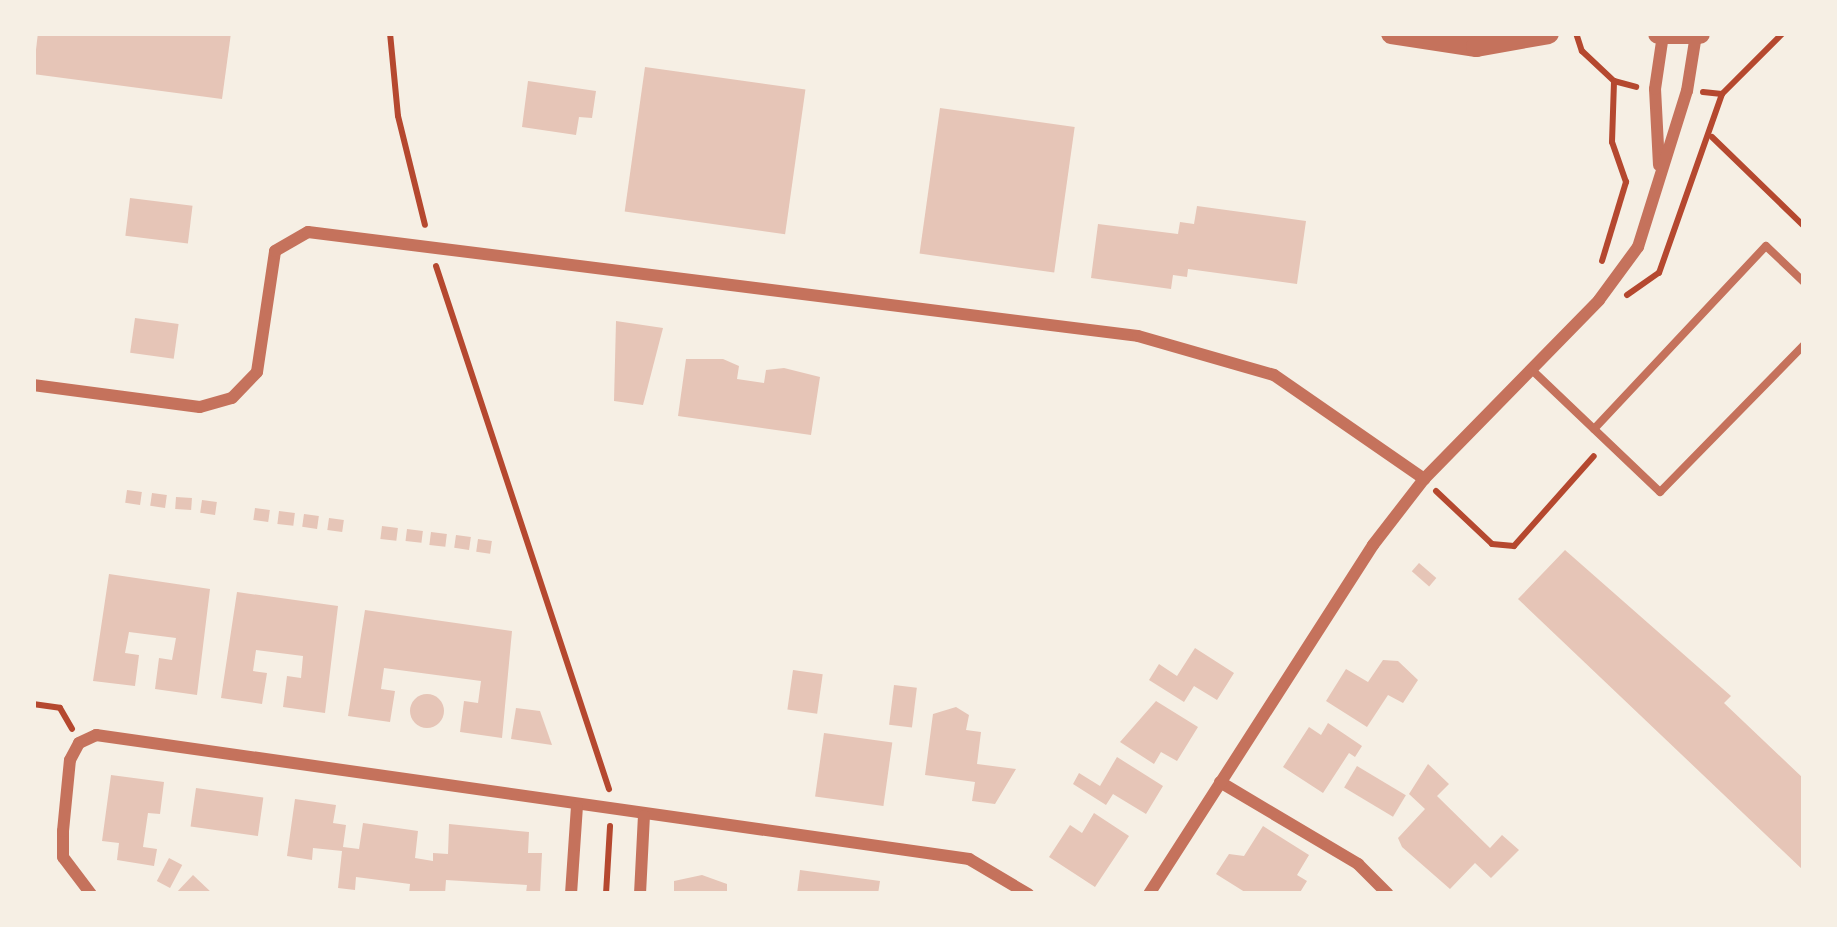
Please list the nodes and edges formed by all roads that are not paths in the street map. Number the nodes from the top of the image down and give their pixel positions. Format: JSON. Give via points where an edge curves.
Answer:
{"nodes":[{"id":1,"x":1391,"y":33,"type":"edge"},
{"id":2,"x":1548,"y":33,"type":"edge"},
{"id":3,"x":1435,"y":34,"type":"edge"},
{"id":4,"x":1660,"y":34,"type":"edge"},
{"id":5,"x":1698,"y":34,"type":"edge"},
{"id":6,"x":1660,"y":178,"type":"junction"},
{"id":7,"x":1804,"y":282,"type":"edge"},
{"id":8,"x":1804,"y":345,"type":"edge"},
{"id":9,"x":1531,"y":369,"type":"junction"},
{"id":10,"x":33,"y":385,"type":"edge"},
{"id":11,"x":1594,"y":429,"type":"junction"},
{"id":12,"x":1424,"y":479,"type":"junction"},
{"id":13,"x":1220,"y":782,"type":"junction"},
{"id":14,"x":577,"y":807,"type":"junction"},
{"id":15,"x":644,"y":816,"type":"junction"},
{"id":16,"x":91,"y":894,"type":"edge"},
{"id":17,"x":572,"y":894,"type":"edge"},
{"id":18,"x":640,"y":894,"type":"edge"},
{"id":19,"x":1028,"y":894,"type":"edge"},
{"id":20,"x":1149,"y":894,"type":"edge"},
{"id":21,"x":1388,"y":894,"type":"edge"}],
"edges":[{"from":1,"to":3,"type":"street"},
{"from":2,"to":3,"type":"street","via":[[1490,46]]},
{"from":4,"to":5,"type":"street"},
{"from":4,"to":6,"type":"street"},
{"from":5,"to":6,"type":"street"},
{"from":6,"to":9,"type":"street","via":[[1638,248]]},
{"from":7,"to":11,"type":"lane","via":[[1766,246]]},
{"from":8,"to":11,"type":"lane","via":[[1660,492]]},
{"from":9,"to":11,"type":"lane"},
{"from":9,"to":12,"type":"street"},
{"from":10,"to":12,"type":"street","via":[[200,407],[232,398],[257,372],[275,251],[308,232],[1138,336],[1274,375]]},
{"from":12,"to":13,"type":"street"},
{"from":13,"to":20,"type":"street"},
{"from":13,"to":21,"type":"street","via":[[1358,864]]},
{"from":14,"to":15,"type":"street"},
{"from":14,"to":16,"type":"street","via":[[96,735],[79,742],[70,760],[63,857]]},
{"from":14,"to":17,"type":"street"},
{"from":15,"to":18,"type":"street"},
{"from":15,"to":19,"type":"street","via":[[969,859]]}]}
